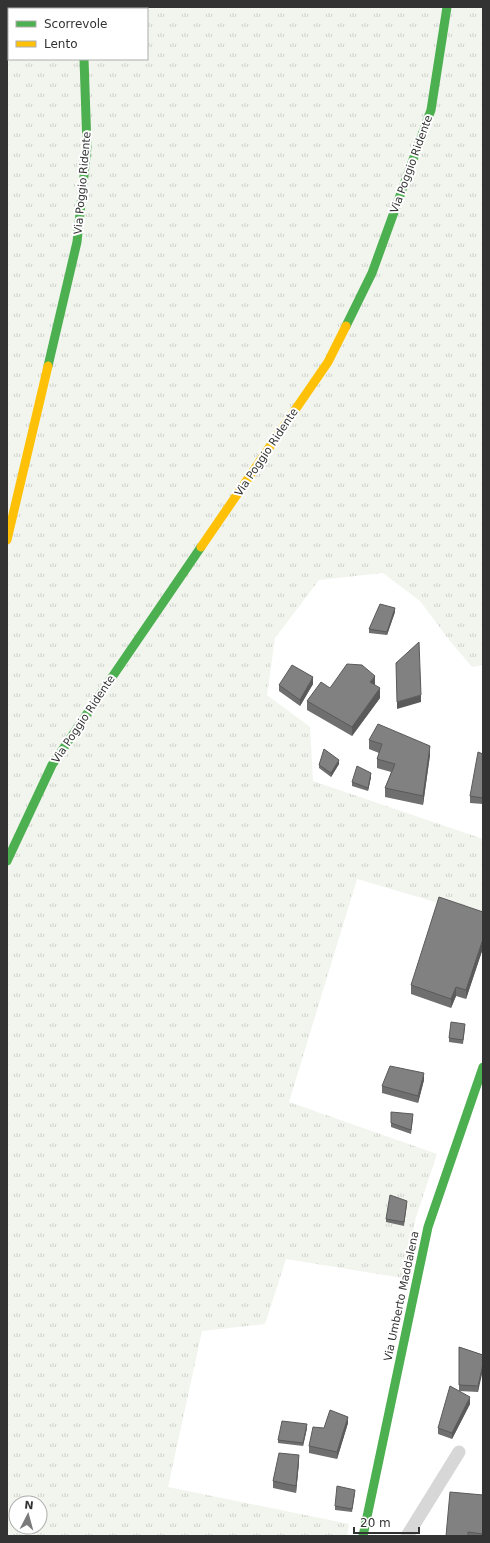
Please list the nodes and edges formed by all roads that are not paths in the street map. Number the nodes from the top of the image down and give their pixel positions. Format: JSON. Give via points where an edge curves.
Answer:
{"nodes":[{"id":1,"x":447,"y":7,"type":"edge"},
{"id":2,"x":84,"y":60,"type":"edge"},
{"id":3,"x":7,"y":540,"type":"edge"},
{"id":4,"x":7,"y":861,"type":"edge"},
{"id":5,"x":483,"y":1067,"type":"edge"},
{"id":6,"x":459,"y":1452,"type":"dead end"},
{"id":7,"x":363,"y":1536,"type":"edge"},
{"id":8,"x":408,"y":1536,"type":"edge"}],
"edges":[{"from":1,"to":4,"type":"street","name":"Via Poggio Ridente","via":[[431,110],[372,273],[328,362],[52,765]]},
{"from":2,"to":3,"type":"street","name":"Via Poggio Ridente","via":[[87,147],[77,242]]},
{"from":5,"to":7,"type":"street","name":"Via Umberto Maddalena","via":[[428,1227]]},
{"from":6,"to":8,"type":"lane"}]}
